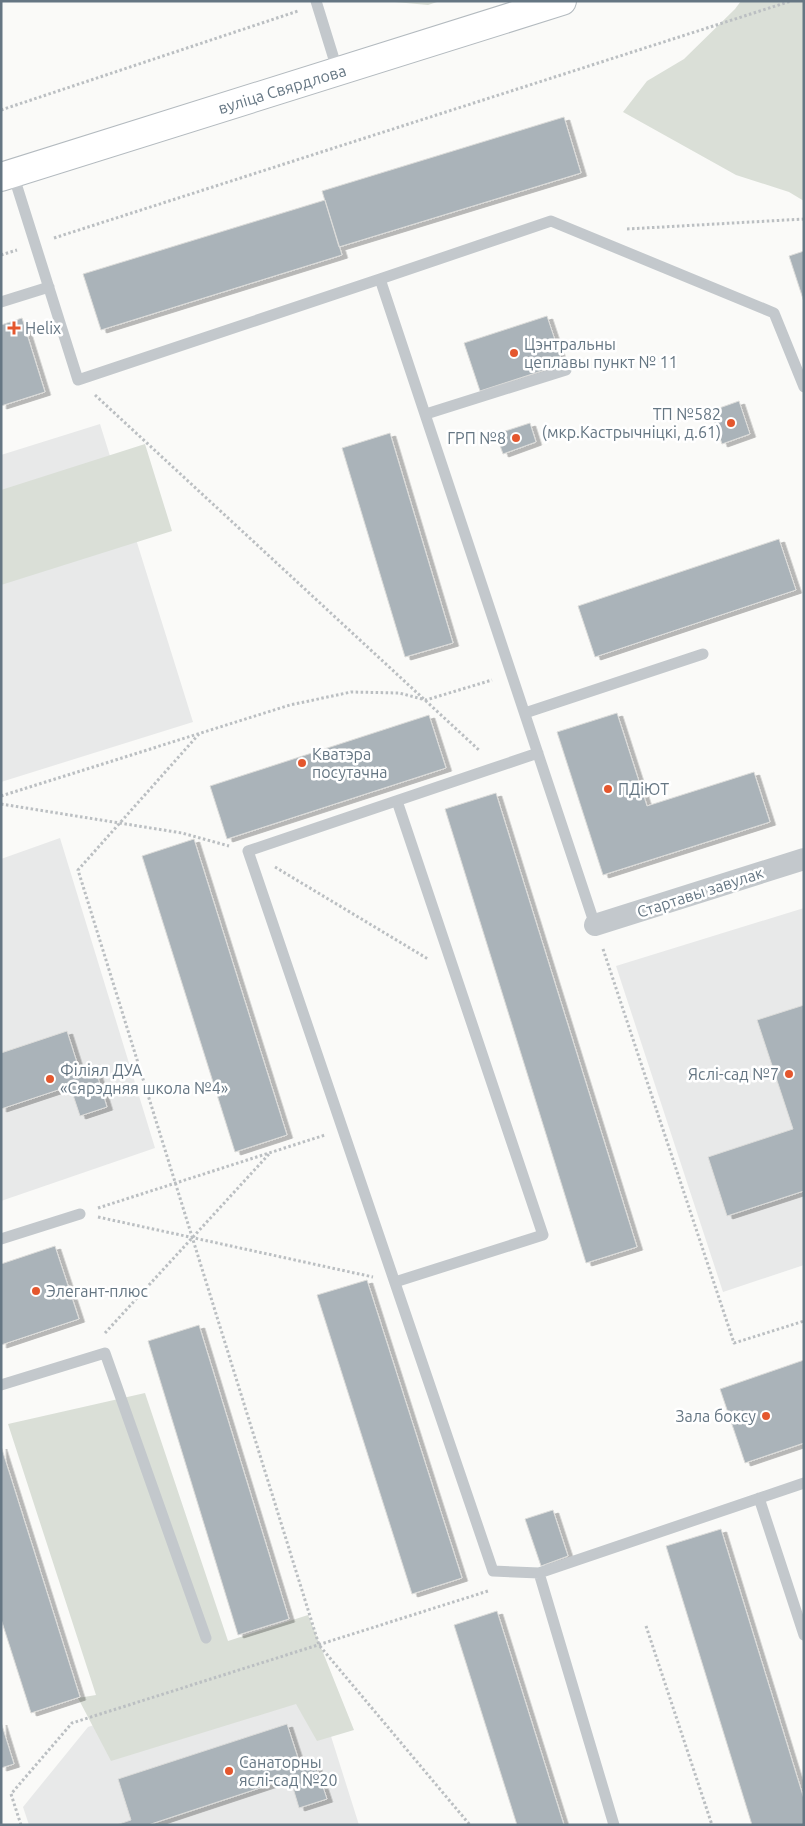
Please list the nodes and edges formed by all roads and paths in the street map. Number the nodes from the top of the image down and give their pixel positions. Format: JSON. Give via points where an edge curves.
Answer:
{"nodes":[{"id":1,"x":562,"y":1,"type":"edge"},
{"id":2,"x":792,"y":1,"type":"edge"},
{"id":3,"x":316,"y":3,"type":"edge"},
{"id":4,"x":338,"y":72,"type":"junction"},
{"id":5,"x":1,"y":110,"type":"edge"},
{"id":6,"x":7,"y":176,"type":"edge"},
{"id":7,"x":804,"y":219,"type":"edge"},
{"id":8,"x":626,"y":229,"type":"dead end"},
{"id":9,"x":36,"y":244,"type":"junction"},
{"id":10,"x":1,"y":255,"type":"edge"},
{"id":11,"x":380,"y":279,"type":"junction"},
{"id":12,"x":49,"y":287,"type":"junction"},
{"id":13,"x":1,"y":302,"type":"edge"},
{"id":14,"x":566,"y":370,"type":"dead end"},
{"id":15,"x":78,"y":380,"type":"junction"},
{"id":16,"x":804,"y":387,"type":"edge"},
{"id":17,"x":426,"y":414,"type":"junction"},
{"id":18,"x":703,"y":654,"type":"dead end"},
{"id":19,"x":512,"y":674,"type":"junction"},
{"id":20,"x":426,"y":700,"type":"junction"},
{"id":21,"x":525,"y":714,"type":"junction"},
{"id":22,"x":199,"y":734,"type":"junction"},
{"id":23,"x":538,"y":753,"type":"junction"},
{"id":24,"x":498,"y":767,"type":"junction"},
{"id":25,"x":1,"y":796,"type":"edge"},
{"id":26,"x":397,"y":801,"type":"junction"},
{"id":27,"x":804,"y":859,"type":"edge"},
{"id":28,"x":595,"y":925,"type":"junction"},
{"id":29,"x":343,"y":1130,"type":"junction"},
{"id":30,"x":270,"y":1153,"type":"junction"},
{"id":31,"x":175,"y":1183,"type":"junction"},
{"id":32,"x":80,"y":1214,"type":"junction"},
{"id":33,"x":192,"y":1238,"type":"junction"},
{"id":34,"x":1,"y":1239,"type":"edge"},
{"id":35,"x":394,"y":1282,"type":"junction"},
{"id":36,"x":804,"y":1321,"type":"edge"},
{"id":37,"x":79,"y":1361,"type":"junction"},
{"id":38,"x":1,"y":1385,"type":"edge"},
{"id":39,"x":804,"y":1483,"type":"edge"},
{"id":40,"x":759,"y":1498,"type":"junction"},
{"id":41,"x":539,"y":1573,"type":"junction"},
{"id":42,"x":492,"y":1590,"type":"dead end"},
{"id":43,"x":646,"y":1626,"type":"dead end"},
{"id":44,"x":804,"y":1635,"type":"edge"},
{"id":45,"x":206,"y":1638,"type":"dead end"},
{"id":46,"x":319,"y":1645,"type":"junction"},
{"id":47,"x":21,"y":1825,"type":"edge"},
{"id":48,"x":470,"y":1825,"type":"edge"},
{"id":49,"x":614,"y":1825,"type":"edge"},
{"id":50,"x":712,"y":1825,"type":"edge"}],
"edges":[{"from":1,"to":4,"type":"main road","name":"вуліца Свярдлова"},
{"from":2,"to":9,"type":"path"},
{"from":3,"to":4,"type":"lane"},
{"from":3,"to":5,"type":"path"},
{"from":4,"to":6,"type":"main road","name":"вуліца Свярдлова"},
{"from":6,"to":9,"type":"lane"},
{"from":7,"to":8,"type":"path"},
{"from":9,"to":10,"type":"path"},
{"from":9,"to":12,"type":"lane"},
{"from":11,"to":15,"type":"lane"},
{"from":11,"to":16,"type":"lane","via":[[551,221],[774,313]]},
{"from":11,"to":17,"type":"lane"},
{"from":12,"to":13,"type":"lane"},
{"from":12,"to":15,"type":"lane"},
{"from":14,"to":17,"type":"lane"},
{"from":15,"to":20,"type":"path"},
{"from":17,"to":19,"type":"lane"},
{"from":18,"to":21,"type":"lane"},
{"from":19,"to":20,"type":"path"},
{"from":19,"to":21,"type":"lane"},
{"from":20,"to":22,"type":"path","via":[[399,693],[350,692],[290,705]]},
{"from":20,"to":24,"type":"path"},
{"from":21,"to":23,"type":"lane"},
{"from":22,"to":25,"type":"path"},
{"from":22,"to":31,"type":"path","via":[[78,870]]},
{"from":23,"to":24,"type":"lane"},
{"from":23,"to":28,"type":"lane"},
{"from":24,"to":26,"type":"lane"},
{"from":26,"to":29,"type":"lane","via":[[248,851]]},
{"from":26,"to":35,"type":"lane","via":[[543,1235]]},
{"from":27,"to":28,"type":"street","name":"Стартавы завулак"},
{"from":28,"to":36,"type":"path","via":[[734,1343]]},
{"from":29,"to":30,"type":"path"},
{"from":29,"to":35,"type":"lane"},
{"from":30,"to":31,"type":"path"},
{"from":30,"to":33,"type":"path"},
{"from":31,"to":32,"type":"path"},
{"from":31,"to":33,"type":"path"},
{"from":32,"to":33,"type":"path"},
{"from":32,"to":34,"type":"lane"},
{"from":33,"to":35,"type":"path"},
{"from":33,"to":37,"type":"path"},
{"from":33,"to":46,"type":"path"},
{"from":35,"to":41,"type":"lane","via":[[493,1572]]},
{"from":37,"to":38,"type":"lane"},
{"from":37,"to":45,"type":"lane","via":[[105,1353]]},
{"from":39,"to":40,"type":"lane"},
{"from":40,"to":41,"type":"lane"},
{"from":40,"to":44,"type":"lane"},
{"from":41,"to":49,"type":"lane"},
{"from":42,"to":46,"type":"path"},
{"from":43,"to":50,"type":"path"},
{"from":46,"to":47,"type":"path","via":[[72,1723],[11,1794]]},
{"from":46,"to":48,"type":"path"}]}
